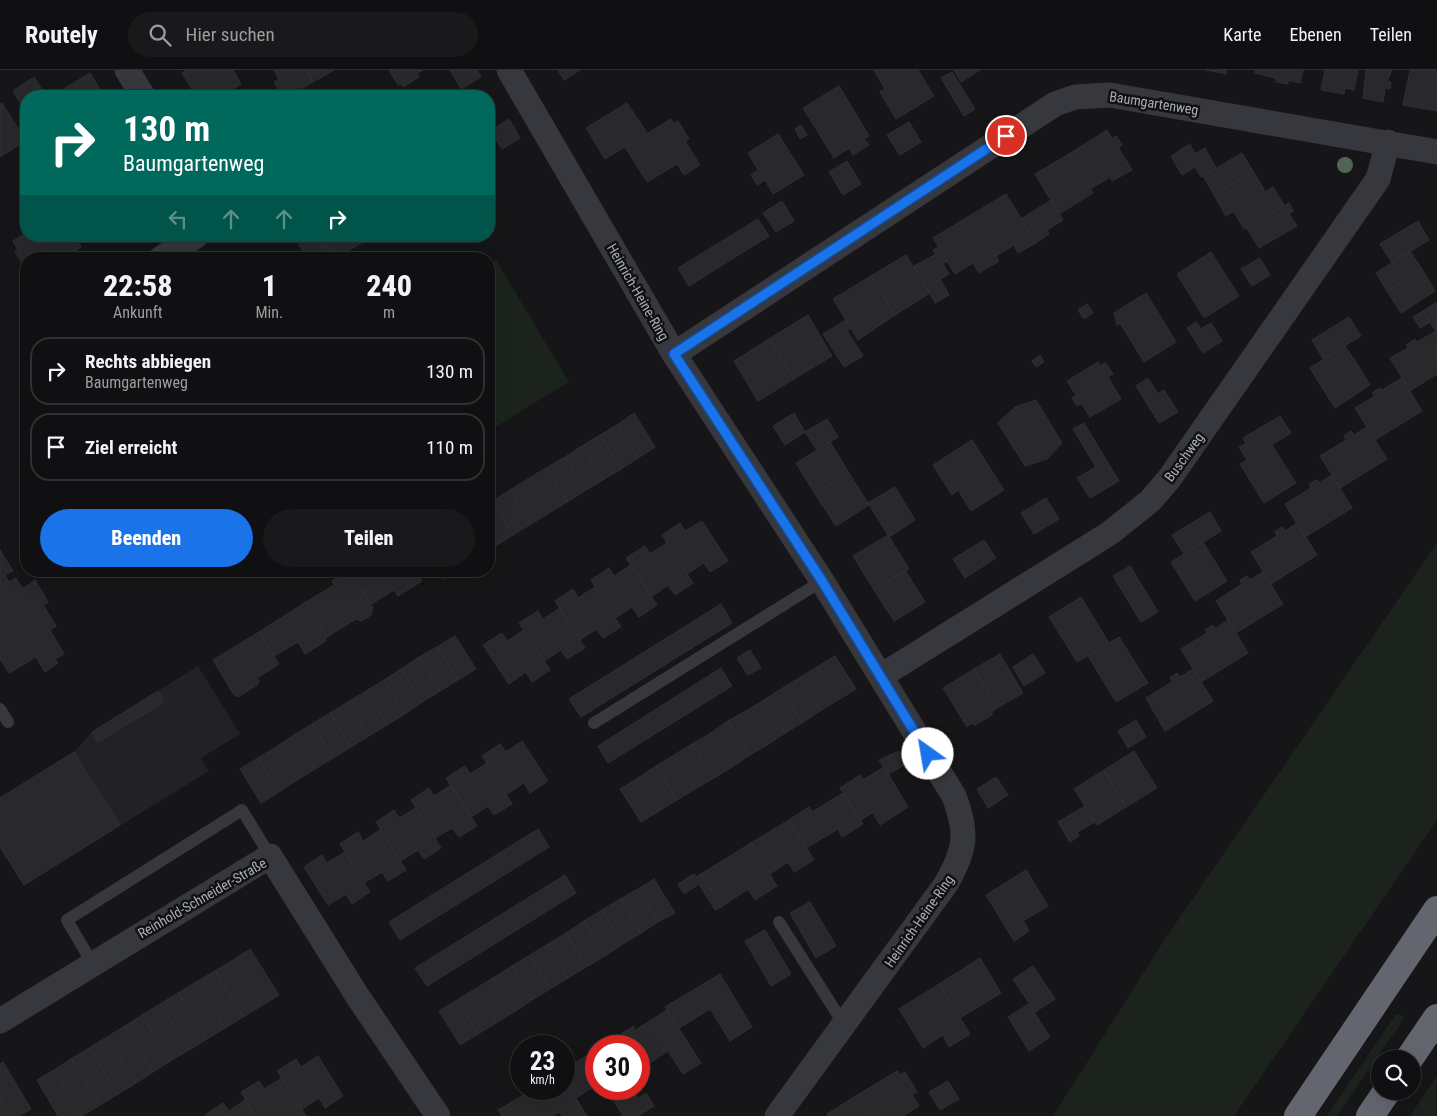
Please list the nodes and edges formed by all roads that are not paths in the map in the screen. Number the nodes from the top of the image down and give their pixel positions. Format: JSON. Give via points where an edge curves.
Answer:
{"nodes":[{"id":1,"x":127,"y":70,"type":"edge"},
{"id":2,"x":509,"y":70,"type":"edge"},
{"id":3,"x":139,"y":90,"type":"edge"},
{"id":4,"x":1388,"y":142,"type":"junction"},
{"id":5,"x":1437,"y":152,"type":"edge"},
{"id":6,"x":187,"y":242,"type":"edge"},
{"id":7,"x":171,"y":252,"type":"edge"},
{"id":8,"x":674,"y":354,"type":"junction"},
{"id":9,"x":822,"y":581,"type":"junction"},
{"id":10,"x":881,"y":676,"type":"junction"},
{"id":11,"x":0,"y":708,"type":"edge"},
{"id":12,"x":8,"y":722,"type":"dead end"},
{"id":13,"x":594,"y":723,"type":"dead end"},
{"id":14,"x":270,"y":856,"type":"junction"},
{"id":15,"x":1437,"y":910,"type":"edge"},
{"id":16,"x":780,"y":922,"type":"dead end"},
{"id":17,"x":92,"y":963,"type":"junction"},
{"id":18,"x":1437,"y":1018,"type":"edge"},
{"id":19,"x":0,"y":1021,"type":"edge"},
{"id":20,"x":845,"y":1026,"type":"junction"},
{"id":21,"x":1415,"y":1050,"type":"edge"},
{"id":22,"x":1381,"y":1100,"type":"edge"},
{"id":23,"x":438,"y":1116,"type":"edge"},
{"id":24,"x":777,"y":1116,"type":"edge"},
{"id":25,"x":1298,"y":1116,"type":"edge"},
{"id":26,"x":1370,"y":1116,"type":"edge"}],
"edges":[{"from":1,"to":3,"type":"street"},
{"from":2,"to":8,"type":"street","name":"Heinrich-Heine-Ring"},
{"from":4,"to":5,"type":"street","name":"Baumgartenweg"},
{"from":4,"to":8,"type":"street","name":"Baumgartenweg","via":[[1110,95],[1075,97],[1055,104]]},
{"from":4,"to":10,"type":"street","name":"Buschweg","via":[[1378,179],[1169,479],[1150,501],[1110,533]]},
{"from":6,"to":7,"type":"street"},
{"from":8,"to":9,"type":"street","name":"Heinrich-Heine-Ring"},
{"from":9,"to":10,"type":"street","name":"Heinrich-Heine-Ring"},
{"from":9,"to":13,"type":"lane"},
{"from":10,"to":20,"type":"street","name":"Heinrich-Heine-Ring","via":[[954,796],[963,821],[963,840],[958,862],[946,884]]},
{"from":11,"to":12,"type":"lane"},
{"from":14,"to":17,"type":"street","name":"Reinhold-Schneider-Straße"},
{"from":14,"to":17,"type":"lane","via":[[242,810],[67,920]]},
{"from":14,"to":23,"type":"street","name":"Reinhold-Schneider-Straße","via":[[358,997]]},
{"from":15,"to":25,"type":"highway"},
{"from":16,"to":20,"type":"lane"},
{"from":17,"to":19,"type":"street","name":"Reinhold-Schneider-Straße"},
{"from":18,"to":21,"type":"highway"},
{"from":20,"to":24,"type":"street","name":"Heinrich-Heine-Ring"},
{"from":22,"to":26,"type":"highway"}]}
